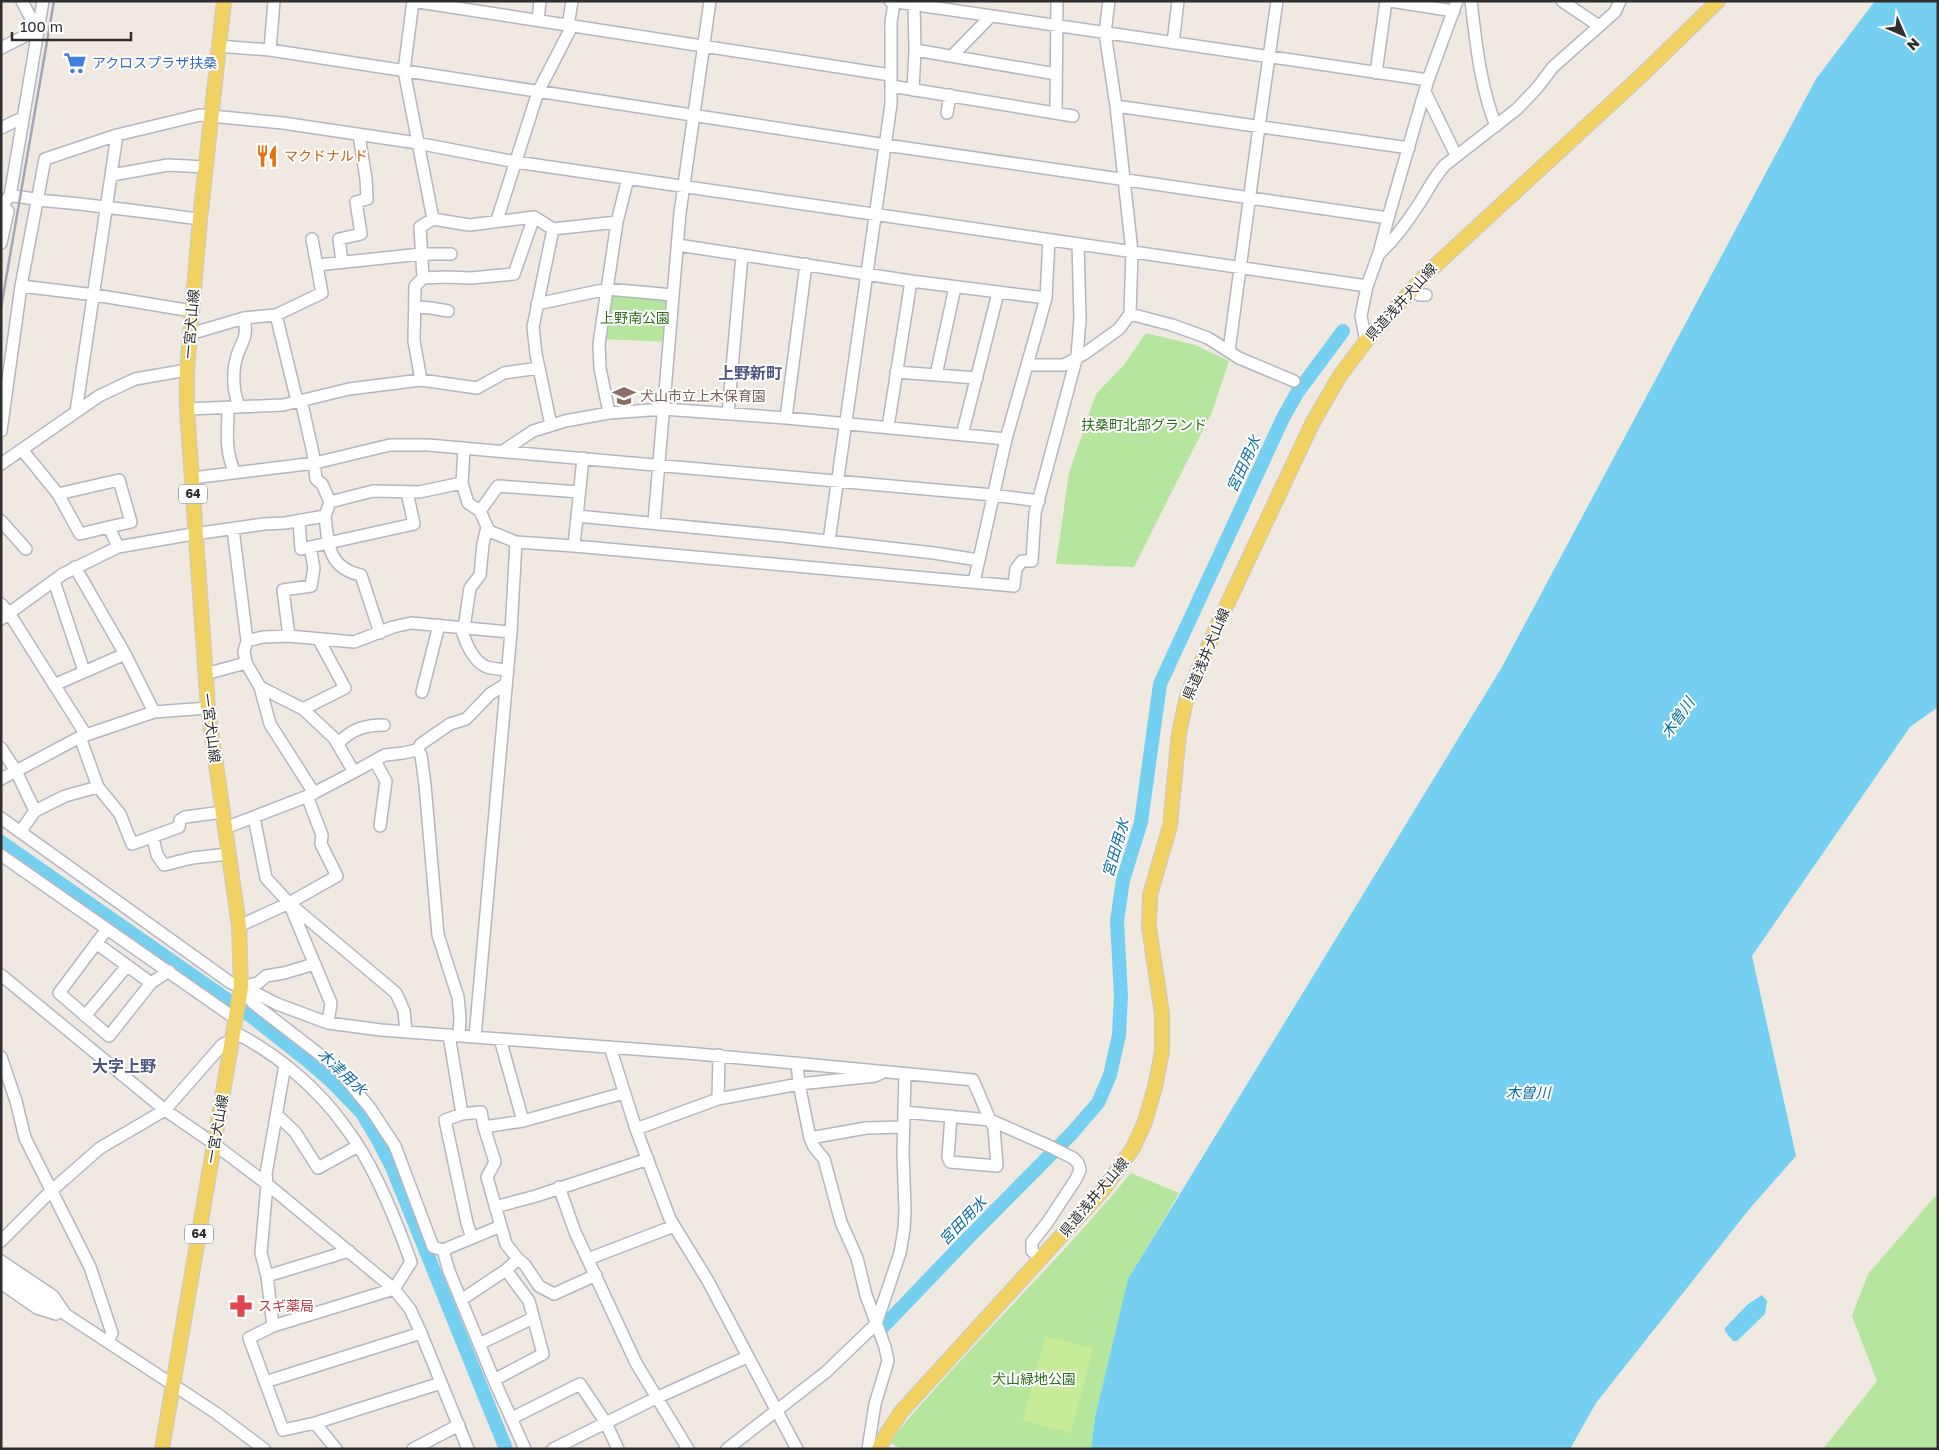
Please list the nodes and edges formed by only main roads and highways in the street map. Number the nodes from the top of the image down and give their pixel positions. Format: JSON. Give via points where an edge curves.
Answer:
{"nodes":[{"id":1,"x":224,"y":1,"type":"edge"},
{"id":2,"x":1718,"y":1,"type":"edge"},
{"id":3,"x":162,"y":1449,"type":"edge"},
{"id":4,"x":879,"y":1449,"type":"edge"}],
"edges":[{"from":1,"to":3,"type":"main road","name":"一宮犬山線","number":"64","via":[[200,219],[186,409],[208,708],[239,926],[241,987]]},
{"from":2,"to":4,"type":"main road","name":"県道浅井犬山線","via":[[1412,289],[1366,340],[1312,424],[1187,696],[1179,733],[1170,826],[1150,895],[1150,927],[1162,1014],[1162,1052],[1145,1122],[1133,1148],[1103,1190],[901,1412]]}]}
